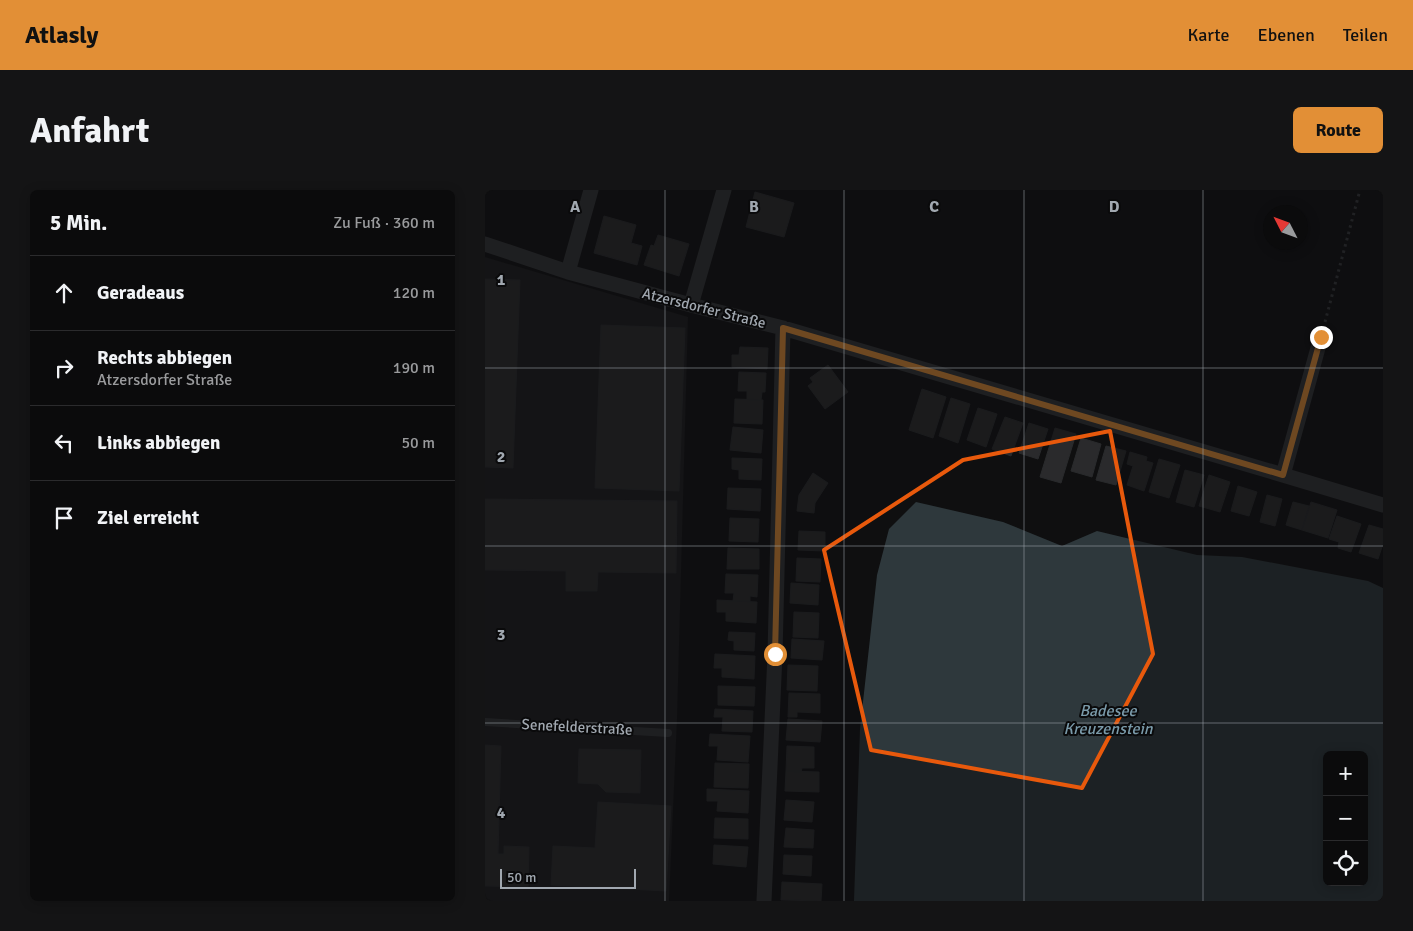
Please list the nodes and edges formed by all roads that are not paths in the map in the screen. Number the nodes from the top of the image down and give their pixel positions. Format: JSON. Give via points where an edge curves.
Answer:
{"nodes":[{"id":1,"x":591,"y":190,"type":"edge"},
{"id":2,"x":724,"y":190,"type":"edge"},
{"id":3,"x":485,"y":244,"type":"edge"},
{"id":4,"x":568,"y":272,"type":"junction"},
{"id":5,"x":691,"y":305,"type":"junction"},
{"id":6,"x":783,"y":328,"type":"junction"},
{"id":7,"x":1321,"y":337,"type":"road end"},
{"id":8,"x":1283,"y":475,"type":"junction"},
{"id":9,"x":1383,"y":506,"type":"edge"},
{"id":10,"x":485,"y":722,"type":"edge"},
{"id":11,"x":668,"y":733,"type":"dead end"},
{"id":12,"x":765,"y":901,"type":"edge"}],
"edges":[{"from":1,"to":4,"type":"street"},
{"from":2,"to":5,"type":"street"},
{"from":3,"to":4,"type":"street","name":"Atzersdorfer Straße"},
{"from":4,"to":5,"type":"street","name":"Atzersdorfer Straße"},
{"from":5,"to":6,"type":"street","name":"Atzersdorfer Straße"},
{"from":6,"to":8,"type":"street","name":"Atzersdorfer Straße"},
{"from":6,"to":12,"type":"street"},
{"from":7,"to":8,"type":"street"},
{"from":8,"to":9,"type":"street","name":"Atzersdorfer Straße"},
{"from":10,"to":11,"type":"lane","name":"Senefelderstraße"}]}
